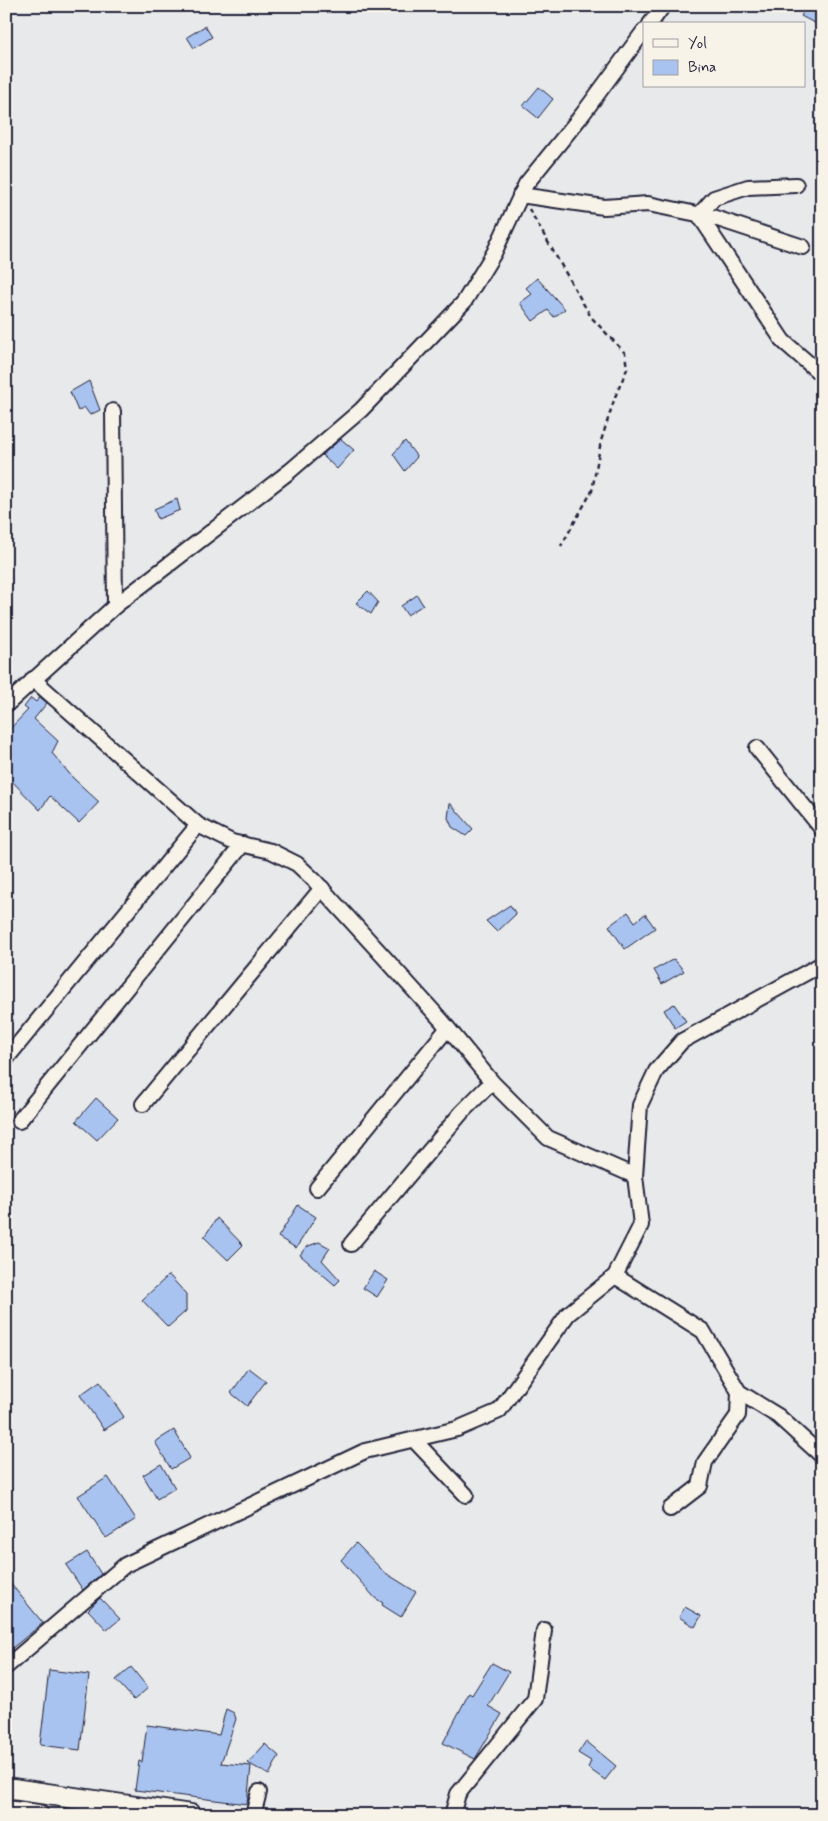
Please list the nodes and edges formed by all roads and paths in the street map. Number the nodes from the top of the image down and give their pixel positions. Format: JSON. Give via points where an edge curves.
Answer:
{"nodes":[{"id":1,"x":663,"y":6,"type":"edge"},
{"id":2,"x":651,"y":22,"type":"edge"},
{"id":3,"x":643,"y":33,"type":"edge"},
{"id":4,"x":796,"y":185,"type":"dead end"},
{"id":5,"x":520,"y":195,"type":"junction"},
{"id":6,"x":699,"y":215,"type":"junction"},
{"id":7,"x":804,"y":247,"type":"dead end"},
{"id":8,"x":822,"y":375,"type":"edge"},
{"id":9,"x":113,"y":411,"type":"dead end"},
{"id":10,"x":561,"y":546,"type":"dead end"},
{"id":11,"x":115,"y":606,"type":"junction"},
{"id":12,"x":33,"y":678,"type":"junction"},
{"id":13,"x":6,"y":705,"type":"edge"},
{"id":14,"x":757,"y":748,"type":"dead end"},
{"id":15,"x":198,"y":825,"type":"junction"},
{"id":16,"x":822,"y":830,"type":"edge"},
{"id":17,"x":243,"y":844,"type":"junction"},
{"id":18,"x":322,"y":888,"type":"junction"},
{"id":19,"x":822,"y":964,"type":"edge"},
{"id":20,"x":448,"y":1029,"type":"junction"},
{"id":21,"x":6,"y":1059,"type":"edge"},
{"id":22,"x":492,"y":1082,"type":"junction"},
{"id":23,"x":143,"y":1104,"type":"dead end"},
{"id":24,"x":19,"y":1121,"type":"dead end"},
{"id":25,"x":634,"y":1176,"type":"junction"},
{"id":26,"x":317,"y":1188,"type":"dead end"},
{"id":27,"x":351,"y":1244,"type":"dead end"},
{"id":28,"x":615,"y":1276,"type":"junction"},
{"id":29,"x":739,"y":1392,"type":"junction"},
{"id":30,"x":414,"y":1440,"type":"junction"},
{"id":31,"x":822,"y":1456,"type":"edge"},
{"id":32,"x":466,"y":1495,"type":"dead end"},
{"id":33,"x":670,"y":1509,"type":"dead end"},
{"id":34,"x":544,"y":1630,"type":"dead end"},
{"id":35,"x":6,"y":1667,"type":"edge"},
{"id":36,"x":6,"y":1788,"type":"edge"},
{"id":37,"x":259,"y":1792,"type":"dead end"},
{"id":38,"x":6,"y":1810,"type":"edge"},
{"id":39,"x":38,"y":1815,"type":"edge"},
{"id":40,"x":191,"y":1815,"type":"edge"},
{"id":41,"x":254,"y":1815,"type":"edge"},
{"id":42,"x":452,"y":1815,"type":"edge"}],
"edges":[{"from":1,"to":2,"type":"street"},
{"from":3,"to":5,"type":"street"},
{"from":4,"to":6,"type":"street","via":[[748,187],[714,198]]},
{"from":5,"to":6,"type":"street","via":[[604,207],[648,204]]},
{"from":5,"to":10,"type":"path","via":[[591,317],[624,353],[627,369],[601,441],[592,491]]},
{"from":5,"to":11,"type":"street","via":[[494,253],[464,302],[361,410],[290,471]]},
{"from":6,"to":7,"type":"street"},
{"from":6,"to":8,"type":"street","via":[[783,341]]},
{"from":9,"to":11,"type":"street"},
{"from":11,"to":12,"type":"street"},
{"from":12,"to":13,"type":"street"},
{"from":12,"to":15,"type":"street"},
{"from":14,"to":16,"type":"street"},
{"from":15,"to":17,"type":"street"},
{"from":15,"to":21,"type":"street"},
{"from":17,"to":18,"type":"street","via":[[271,851],[297,864]]},
{"from":17,"to":24,"type":"street"},
{"from":18,"to":20,"type":"street"},
{"from":18,"to":23,"type":"street"},
{"from":19,"to":25,"type":"street","via":[[682,1041],[656,1071],[640,1105]]},
{"from":20,"to":22,"type":"street"},
{"from":20,"to":26,"type":"street"},
{"from":22,"to":25,"type":"street","via":[[548,1138]]},
{"from":22,"to":27,"type":"street","via":[[462,1112]]},
{"from":25,"to":28,"type":"street","via":[[641,1225]]},
{"from":28,"to":29,"type":"street","via":[[703,1331]]},
{"from":28,"to":30,"type":"street","via":[[568,1314],[499,1411],[457,1429]]},
{"from":29,"to":31,"type":"street","via":[[778,1416]]},
{"from":29,"to":33,"type":"street","via":[[738,1415],[705,1462],[700,1486]]},
{"from":30,"to":32,"type":"street"},
{"from":30,"to":35,"type":"street","via":[[365,1451],[125,1565]]},
{"from":34,"to":42,"type":"street","via":[[535,1699],[458,1794]]},
{"from":36,"to":40,"type":"street"},
{"from":37,"to":41,"type":"street"},
{"from":38,"to":39,"type":"street"}]}
